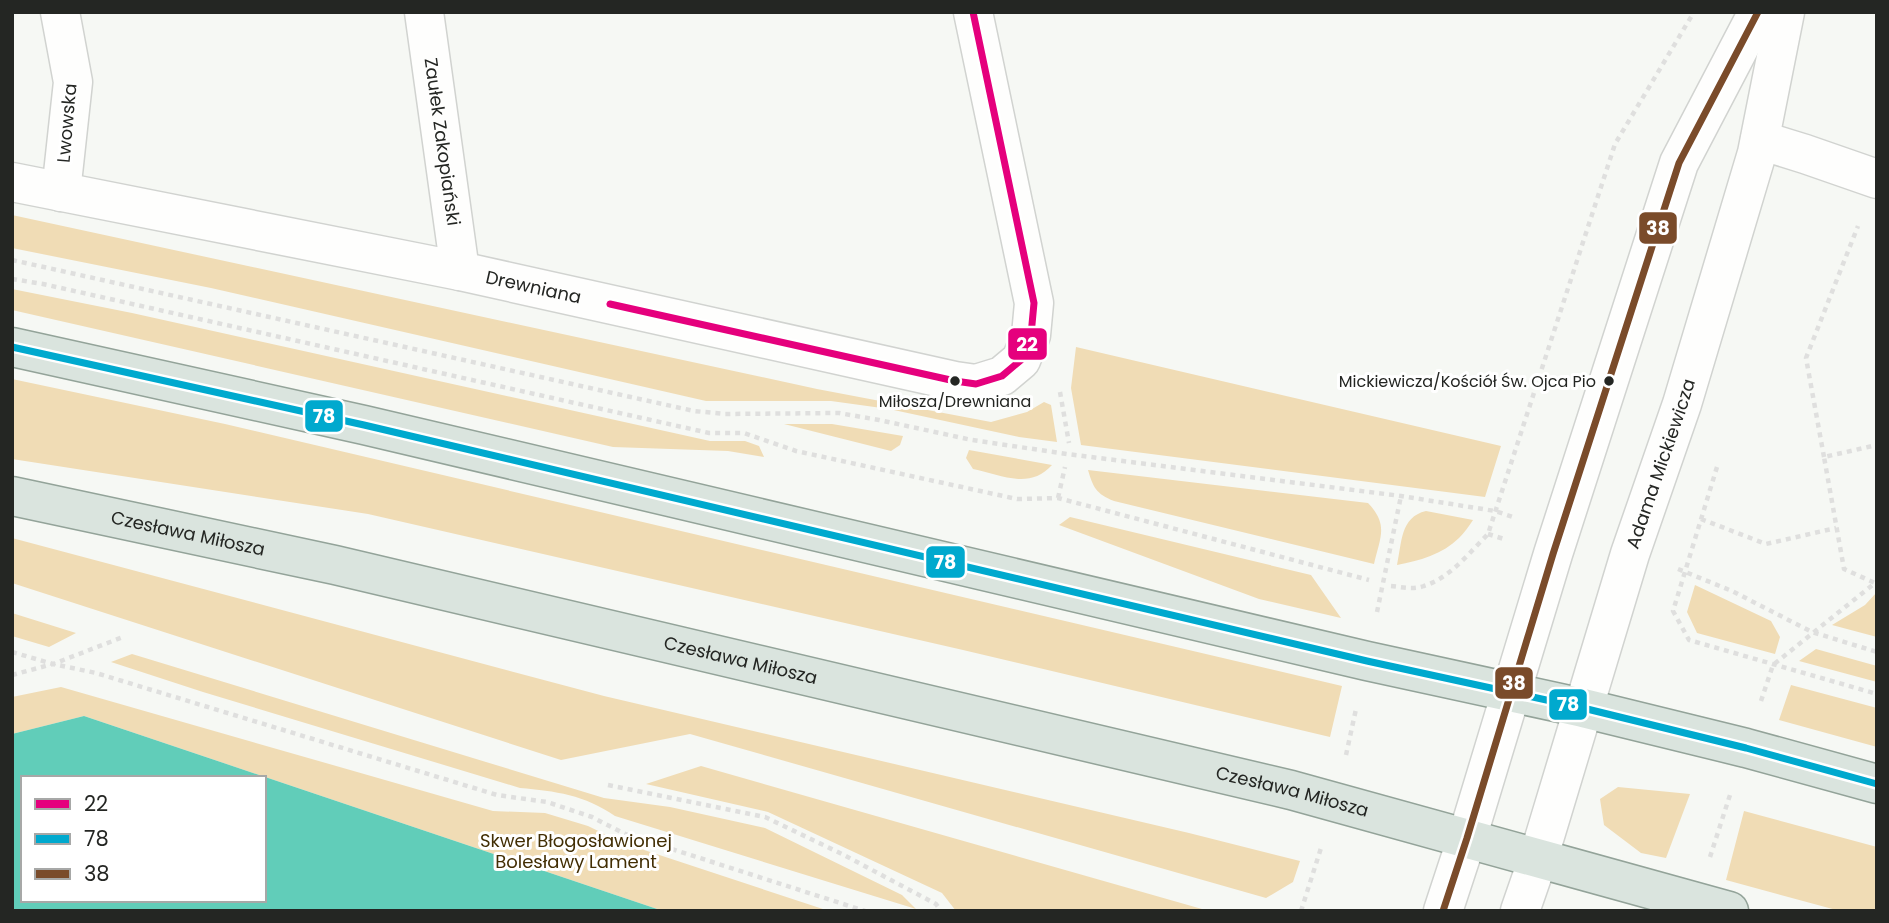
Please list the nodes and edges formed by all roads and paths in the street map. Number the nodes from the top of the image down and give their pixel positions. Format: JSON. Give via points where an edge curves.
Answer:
{"nodes":[{"id":1,"x":60,"y":12,"type":"edge"},
{"id":2,"x":424,"y":12,"type":"edge"},
{"id":3,"x":973,"y":12,"type":"edge"},
{"id":4,"x":1694,"y":12,"type":"edge"},
{"id":5,"x":1758,"y":12,"type":"edge"},
{"id":6,"x":1785,"y":12,"type":"edge"},
{"id":7,"x":1760,"y":140,"type":"junction"},
{"id":8,"x":1877,"y":179,"type":"edge"},
{"id":9,"x":12,"y":182,"type":"edge"},
{"id":10,"x":61,"y":192,"type":"junction"},
{"id":11,"x":12,"y":260,"type":"edge"},
{"id":12,"x":460,"y":271,"type":"junction"},
{"id":13,"x":12,"y":279,"type":"edge"},
{"id":14,"x":12,"y":347,"type":"edge"},
{"id":15,"x":1877,"y":445,"type":"edge"},
{"id":16,"x":1825,"y":457,"type":"junction"},
{"id":17,"x":1065,"y":467,"type":"dead end"},
{"id":18,"x":12,"y":496,"type":"edge"},
{"id":19,"x":1401,"y":496,"type":"junction"},
{"id":20,"x":1058,"y":498,"type":"junction"},
{"id":21,"x":1495,"y":511,"type":"junction"},
{"id":22,"x":1701,"y":519,"type":"dead end"},
{"id":23,"x":1524,"y":521,"type":"dead end"},
{"id":24,"x":1836,"y":528,"type":"junction"},
{"id":25,"x":1672,"y":567,"type":"dead end"},
{"id":26,"x":1369,"y":580,"type":"dead end"},
{"id":27,"x":1391,"y":586,"type":"dead end"},
{"id":28,"x":1678,"y":594,"type":"dead end"},
{"id":29,"x":1812,"y":632,"type":"junction"},
{"id":30,"x":123,"y":637,"type":"dead end"},
{"id":31,"x":12,"y":652,"type":"edge"},
{"id":32,"x":1877,"y":652,"type":"edge"},
{"id":33,"x":1367,"y":661,"type":"junction"},
{"id":34,"x":53,"y":664,"type":"junction"},
{"id":35,"x":1773,"y":665,"type":"junction"},
{"id":36,"x":12,"y":675,"type":"edge"},
{"id":37,"x":1510,"y":693,"type":"junction"},
{"id":38,"x":1877,"y":694,"type":"edge"},
{"id":39,"x":1760,"y":705,"type":"dead end"},
{"id":40,"x":1583,"y":708,"type":"junction"},
{"id":41,"x":1877,"y":784,"type":"edge"},
{"id":42,"x":608,"y":785,"type":"dead end"},
{"id":43,"x":1336,"y":801,"type":"junction"},
{"id":44,"x":1727,"y":806,"type":"dead end"},
{"id":45,"x":1467,"y":838,"type":"junction"},
{"id":46,"x":1538,"y":859,"type":"junction"},
{"id":47,"x":1708,"y":862,"type":"dead end"},
{"id":48,"x":866,"y":911,"type":"edge"},
{"id":49,"x":941,"y":911,"type":"edge"},
{"id":50,"x":1301,"y":911,"type":"edge"},
{"id":51,"x":1443,"y":911,"type":"edge"},
{"id":52,"x":1520,"y":911,"type":"edge"},
{"id":53,"x":1729,"y":911,"type":"edge"}],
"edges":[{"from":1,"to":10,"type":"street","name":"Lwowska","via":[[73,82]]},
{"from":2,"to":12,"type":"street","name":"Zaułek Zakopiański"},
{"from":3,"to":12,"type":"street","name":"Drewniana","via":[[1034,303],[1031,335],[1021,360],[1002,376],[976,384],[955,381]]},
{"from":4,"to":21,"type":"path","via":[[1615,144]]},
{"from":5,"to":37,"type":"street","via":[[1679,163]]},
{"from":6,"to":7,"type":"street","name":"Adama Mickiewicza"},
{"from":7,"to":8,"type":"street"},
{"from":7,"to":40,"type":"street","name":"Adama Mickiewicza","via":[[1682,404]]},
{"from":8,"to":16,"type":"path","via":[[1806,358]]},
{"from":9,"to":10,"type":"street","name":"Drewniana"},
{"from":10,"to":12,"type":"street","name":"Drewniana"},
{"from":11,"to":19,"type":"path","via":[[694,411],[839,413],[972,440]]},
{"from":13,"to":20,"type":"path","via":[[709,433],[744,433],[796,451],[1017,499]]},
{"from":14,"to":33,"type":"main road"},
{"from":15,"to":16,"type":"path"},
{"from":16,"to":24,"type":"path"},
{"from":17,"to":20,"type":"path"},
{"from":18,"to":43,"type":"main road","name":"Czesława Miłosza","via":[[335,565]]},
{"from":19,"to":21,"type":"path"},
{"from":19,"to":33,"type":"path"},
{"from":20,"to":26,"type":"path"},
{"from":21,"to":23,"type":"path"},
{"from":21,"to":27,"type":"path","via":[[1488,534],[1443,576],[1424,586]]},
{"from":22,"to":24,"type":"path","via":[[1766,544]]},
{"from":24,"to":29,"type":"path","via":[[1844,569],[1875,583]]},
{"from":25,"to":29,"type":"path"},
{"from":28,"to":35,"type":"path","via":[[1673,611],[1689,640]]},
{"from":29,"to":32,"type":"path"},
{"from":29,"to":35,"type":"path"},
{"from":30,"to":34,"type":"path"},
{"from":31,"to":34,"type":"path"},
{"from":33,"to":37,"type":"main road"},
{"from":33,"to":43,"type":"path"},
{"from":34,"to":36,"type":"path"},
{"from":34,"to":48,"type":"path","via":[[96,673],[497,795],[547,802],[592,817],[625,835]]},
{"from":35,"to":38,"type":"path"},
{"from":35,"to":39,"type":"path"},
{"from":37,"to":40,"type":"main road"},
{"from":37,"to":45,"type":"street"},
{"from":40,"to":41,"type":"main road"},
{"from":40,"to":46,"type":"street","name":"Adama Mickiewicza"},
{"from":42,"to":49,"type":"path","via":[[765,817],[936,904]]},
{"from":43,"to":45,"type":"main road","name":"Czesława Miłosza"},
{"from":43,"to":50,"type":"path"},
{"from":44,"to":47,"type":"path"},
{"from":45,"to":46,"type":"main road","name":"Czesława Miłosza"},
{"from":45,"to":51,"type":"street"},
{"from":46,"to":52,"type":"street","name":"Adama Mickiewicza"},
{"from":46,"to":53,"type":"main road","name":"Czesława Miłosza"}]}
